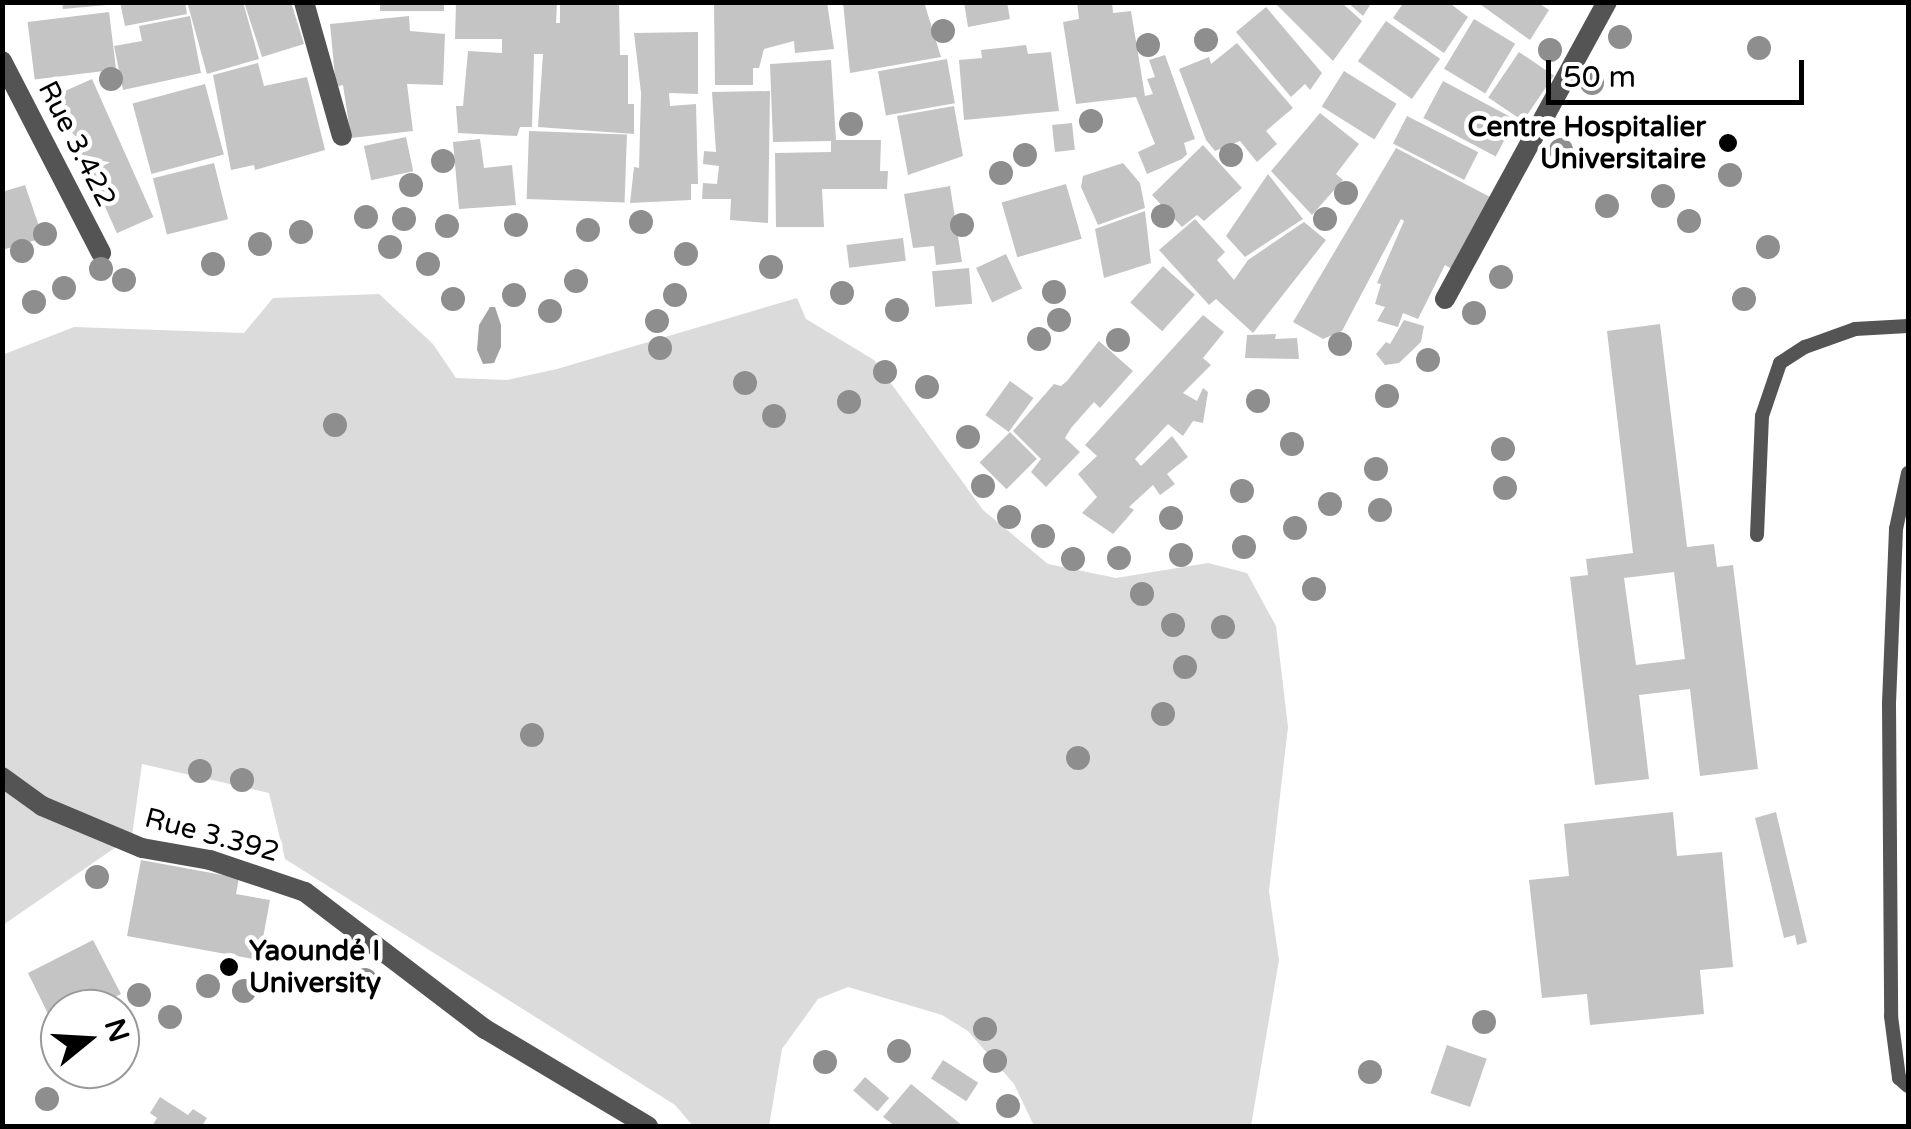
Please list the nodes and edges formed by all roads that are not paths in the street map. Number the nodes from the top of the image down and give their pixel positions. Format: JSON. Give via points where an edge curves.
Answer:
{"nodes":[{"id":1,"x":304,"y":2,"type":"edge"},
{"id":2,"x":1607,"y":2,"type":"edge"},
{"id":3,"x":3,"y":62,"type":"edge"},
{"id":4,"x":342,"y":136,"type":"dead end"},
{"id":5,"x":102,"y":253,"type":"dead end"},
{"id":6,"x":1445,"y":299,"type":"dead end"},
{"id":7,"x":1908,"y":326,"type":"edge"},
{"id":8,"x":1908,"y":472,"type":"edge"},
{"id":9,"x":1757,"y":535,"type":"dead end"},
{"id":10,"x":2,"y":777,"type":"edge"},
{"id":11,"x":1908,"y":1086,"type":"edge"},
{"id":12,"x":648,"y":1126,"type":"edge"}],
"edges":[{"from":1,"to":4,"type":"street"},
{"from":2,"to":6,"type":"street"},
{"from":3,"to":5,"type":"street","name":"Rue 3.422"},
{"from":7,"to":9,"type":"lane","via":[[1854,329],[1805,346],[1780,364],[1762,416]]},
{"from":8,"to":11,"type":"lane","via":[[1896,529],[1889,704],[1891,1016],[1900,1078]]},
{"from":10,"to":12,"type":"street","name":"Rue 3.392","via":[[42,806],[142,848],[210,860],[305,892],[485,1029]]}]}
